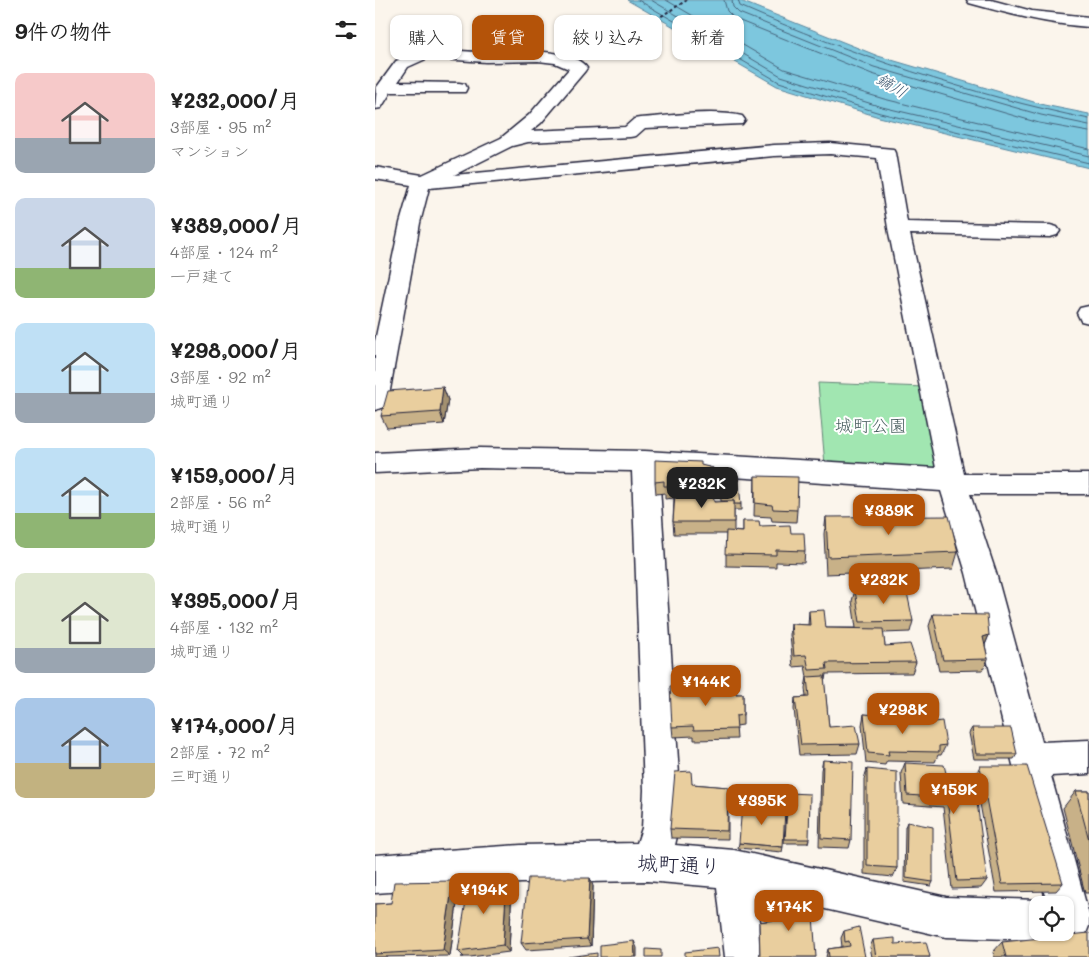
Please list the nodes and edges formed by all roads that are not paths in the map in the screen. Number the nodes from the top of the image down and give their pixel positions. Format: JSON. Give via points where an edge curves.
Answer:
{"nodes":[{"id":1,"x":974,"y":0,"type":"edge"},
{"id":2,"x":1089,"y":22,"type":"edge"},
{"id":3,"x":381,"y":88,"type":"edge"},
{"id":4,"x":459,"y":88,"type":"dead end"},
{"id":5,"x":375,"y":104,"type":"edge"},
{"id":6,"x":736,"y":120,"type":"dead end"},
{"id":7,"x":507,"y":142,"type":"junction"},
{"id":8,"x":375,"y":173,"type":"edge"},
{"id":9,"x":421,"y":183,"type":"junction"},
{"id":10,"x":898,"y":228,"type":"junction"},
{"id":11,"x":1051,"y":231,"type":"dead end"},
{"id":12,"x":375,"y":401,"type":"edge"},
{"id":13,"x":645,"y":461,"type":"junction"},
{"id":14,"x":375,"y":463,"type":"edge"},
{"id":15,"x":953,"y":484,"type":"junction"},
{"id":16,"x":1089,"y":484,"type":"edge"},
{"id":17,"x":1089,"y":757,"type":"edge"},
{"id":18,"x":1029,"y":760,"type":"junction"},
{"id":19,"x":647,"y":862,"type":"junction"},
{"id":20,"x":734,"y":868,"type":"junction"},
{"id":21,"x":375,"y":874,"type":"edge"},
{"id":22,"x":1060,"y":896,"type":"edge"},
{"id":23,"x":1029,"y":920,"type":"edge"},
{"id":24,"x":745,"y":957,"type":"edge"}],
"edges":[{"from":1,"to":2,"type":"street","via":[[1031,16]]},
{"from":3,"to":4,"type":"street"},
{"from":3,"to":5,"type":"street"},
{"from":3,"to":7,"type":"street","via":[[402,64],[426,53],[538,56],[559,59],[579,68],[535,119]]},
{"from":6,"to":7,"type":"street","via":[[640,123],[631,132],[528,137]]},
{"from":7,"to":9,"type":"street"},
{"from":8,"to":9,"type":"street","via":[[414,178]]},
{"from":9,"to":10,"type":"street","via":[[737,153],[861,150],[886,153]]},
{"from":9,"to":12,"type":"street","via":[[410,223]]},
{"from":10,"to":11,"type":"street"},
{"from":10,"to":15,"type":"street"},
{"from":13,"to":14,"type":"street","via":[[480,458]]},
{"from":13,"to":15,"type":"street","via":[[939,479]]},
{"from":13,"to":19,"type":"street","via":[[662,790],[661,832],[658,846]]},
{"from":15,"to":16,"type":"street"},
{"from":15,"to":18,"type":"street","via":[[981,573]]},
{"from":17,"to":18,"type":"street"},
{"from":18,"to":22,"type":"street"},
{"from":19,"to":20,"type":"street","name":"城町通り"},
{"from":19,"to":21,"type":"street","name":"城町通り","via":[[521,864]]},
{"from":20,"to":23,"type":"street","name":"城町通り","via":[[946,917]]},
{"from":20,"to":24,"type":"street"}]}
